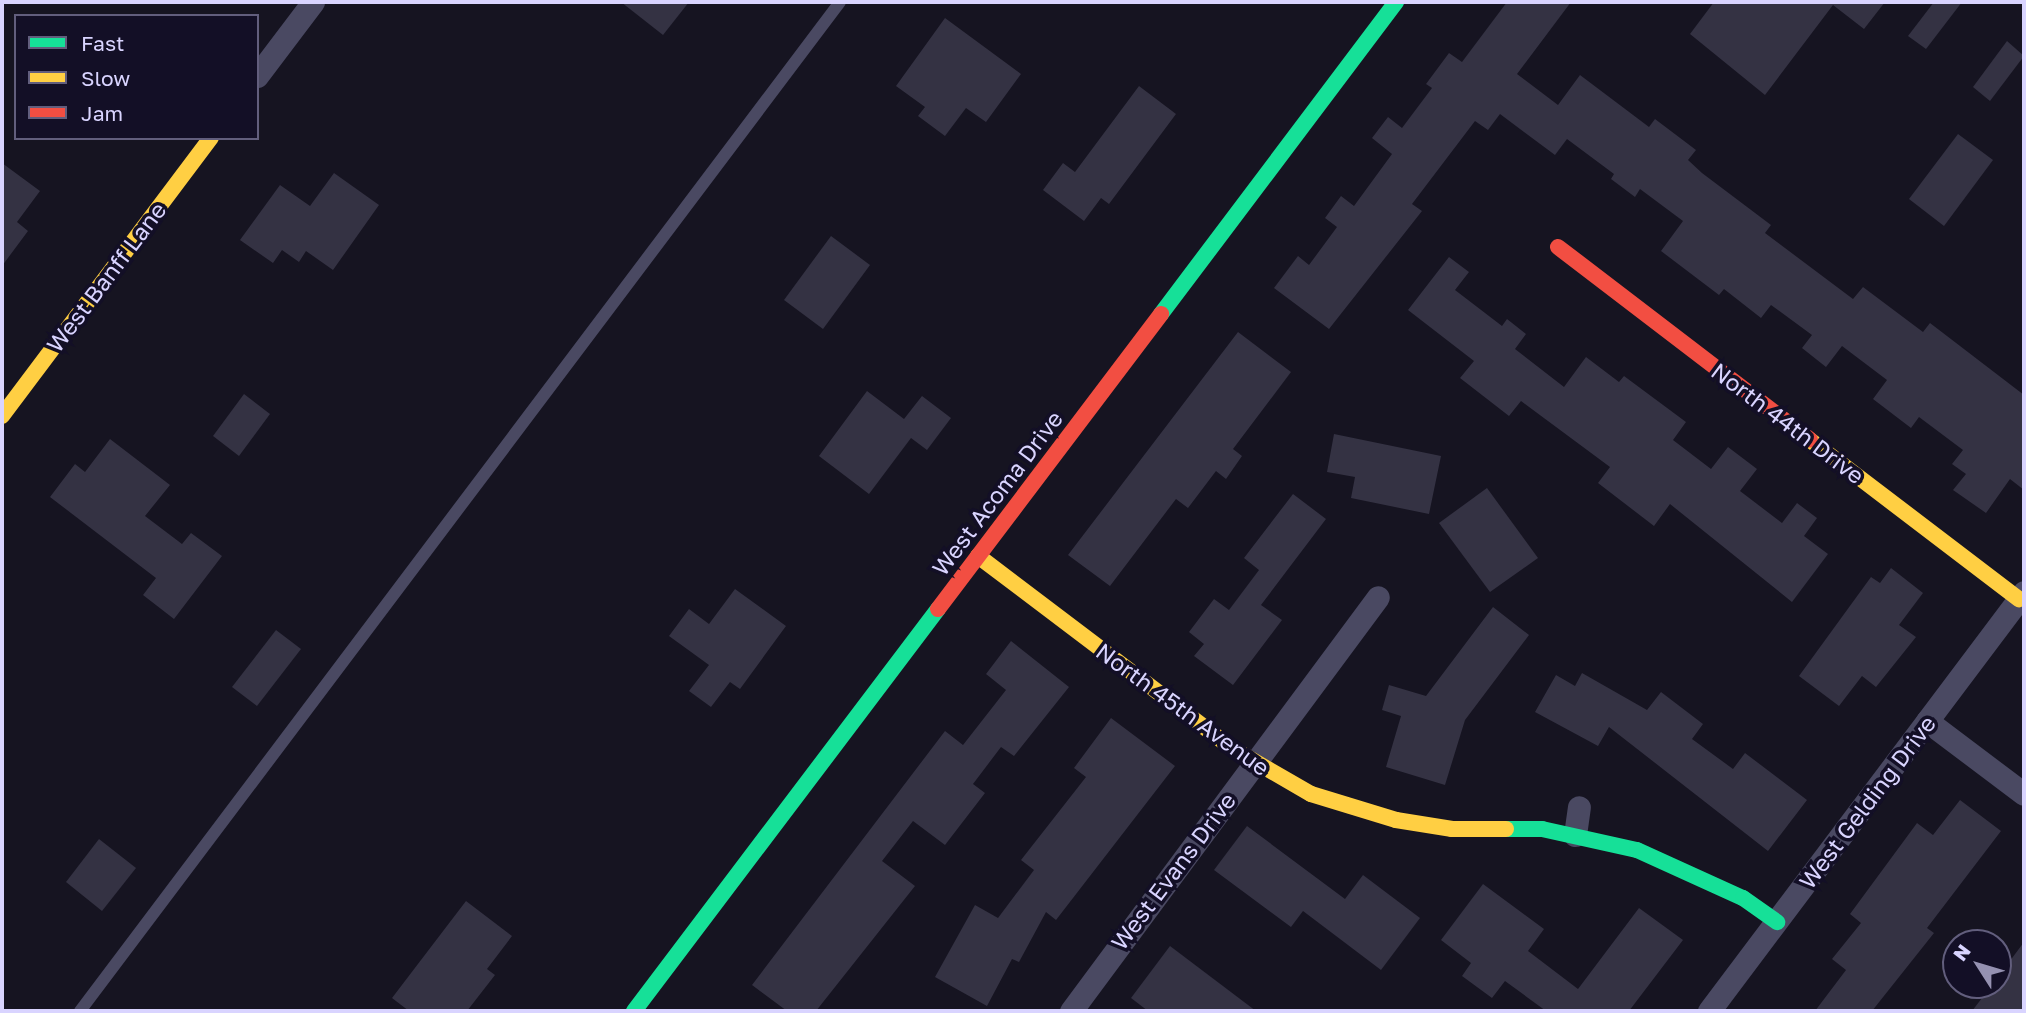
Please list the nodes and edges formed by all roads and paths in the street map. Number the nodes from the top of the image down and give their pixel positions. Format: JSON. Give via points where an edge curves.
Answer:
{"nodes":[{"id":1,"x":313,"y":2,"type":"edge"},
{"id":2,"x":840,"y":2,"type":"edge"},
{"id":3,"x":1396,"y":2,"type":"edge"},
{"id":4,"x":259,"y":73,"type":"edge"},
{"id":5,"x":209,"y":140,"type":"edge"},
{"id":6,"x":1558,"y":247,"type":"dead end"},
{"id":7,"x":2,"y":416,"type":"edge"},
{"id":8,"x":978,"y":556,"type":"junction"},
{"id":9,"x":2022,"y":596,"type":"edge"},
{"id":10,"x":1378,"y":597,"type":"dead end"},
{"id":11,"x":1927,"y":721,"type":"junction"},
{"id":12,"x":1254,"y":764,"type":"junction"},
{"id":13,"x":2024,"y":794,"type":"edge"},
{"id":14,"x":1579,"y":807,"type":"dead end"},
{"id":15,"x":1575,"y":835,"type":"junction"},
{"id":16,"x":1777,"y":922,"type":"junction"},
{"id":17,"x":80,"y":1011,"type":"edge"},
{"id":18,"x":634,"y":1011,"type":"edge"},
{"id":19,"x":1071,"y":1011,"type":"edge"},
{"id":20,"x":1709,"y":1011,"type":"edge"}],
"edges":[{"from":1,"to":4,"type":"street"},
{"from":2,"to":17,"type":"lane"},
{"from":3,"to":8,"type":"street","name":"West Acoma Drive"},
{"from":5,"to":7,"type":"street","name":"West Banff Lane"},
{"from":6,"to":9,"type":"street","name":"North 44th Drive"},
{"from":8,"to":12,"type":"street","name":"North 45th Avenue"},
{"from":8,"to":18,"type":"street","name":"West Acoma Drive"},
{"from":9,"to":11,"type":"street","name":"West Gelding Drive"},
{"from":10,"to":12,"type":"street","name":"West Evans Drive"},
{"from":11,"to":13,"type":"street"},
{"from":11,"to":16,"type":"street","name":"West Gelding Drive"},
{"from":12,"to":15,"type":"street","name":"North 45th Avenue","via":[[1311,794],[1396,820],[1452,829]]},
{"from":12,"to":19,"type":"street","name":"West Evans Drive"},
{"from":14,"to":15,"type":"street"},
{"from":15,"to":16,"type":"street","name":"North 45th Avenue","via":[[1637,850],[1743,898]]},
{"from":16,"to":20,"type":"street","name":"West Gelding Drive"}]}
